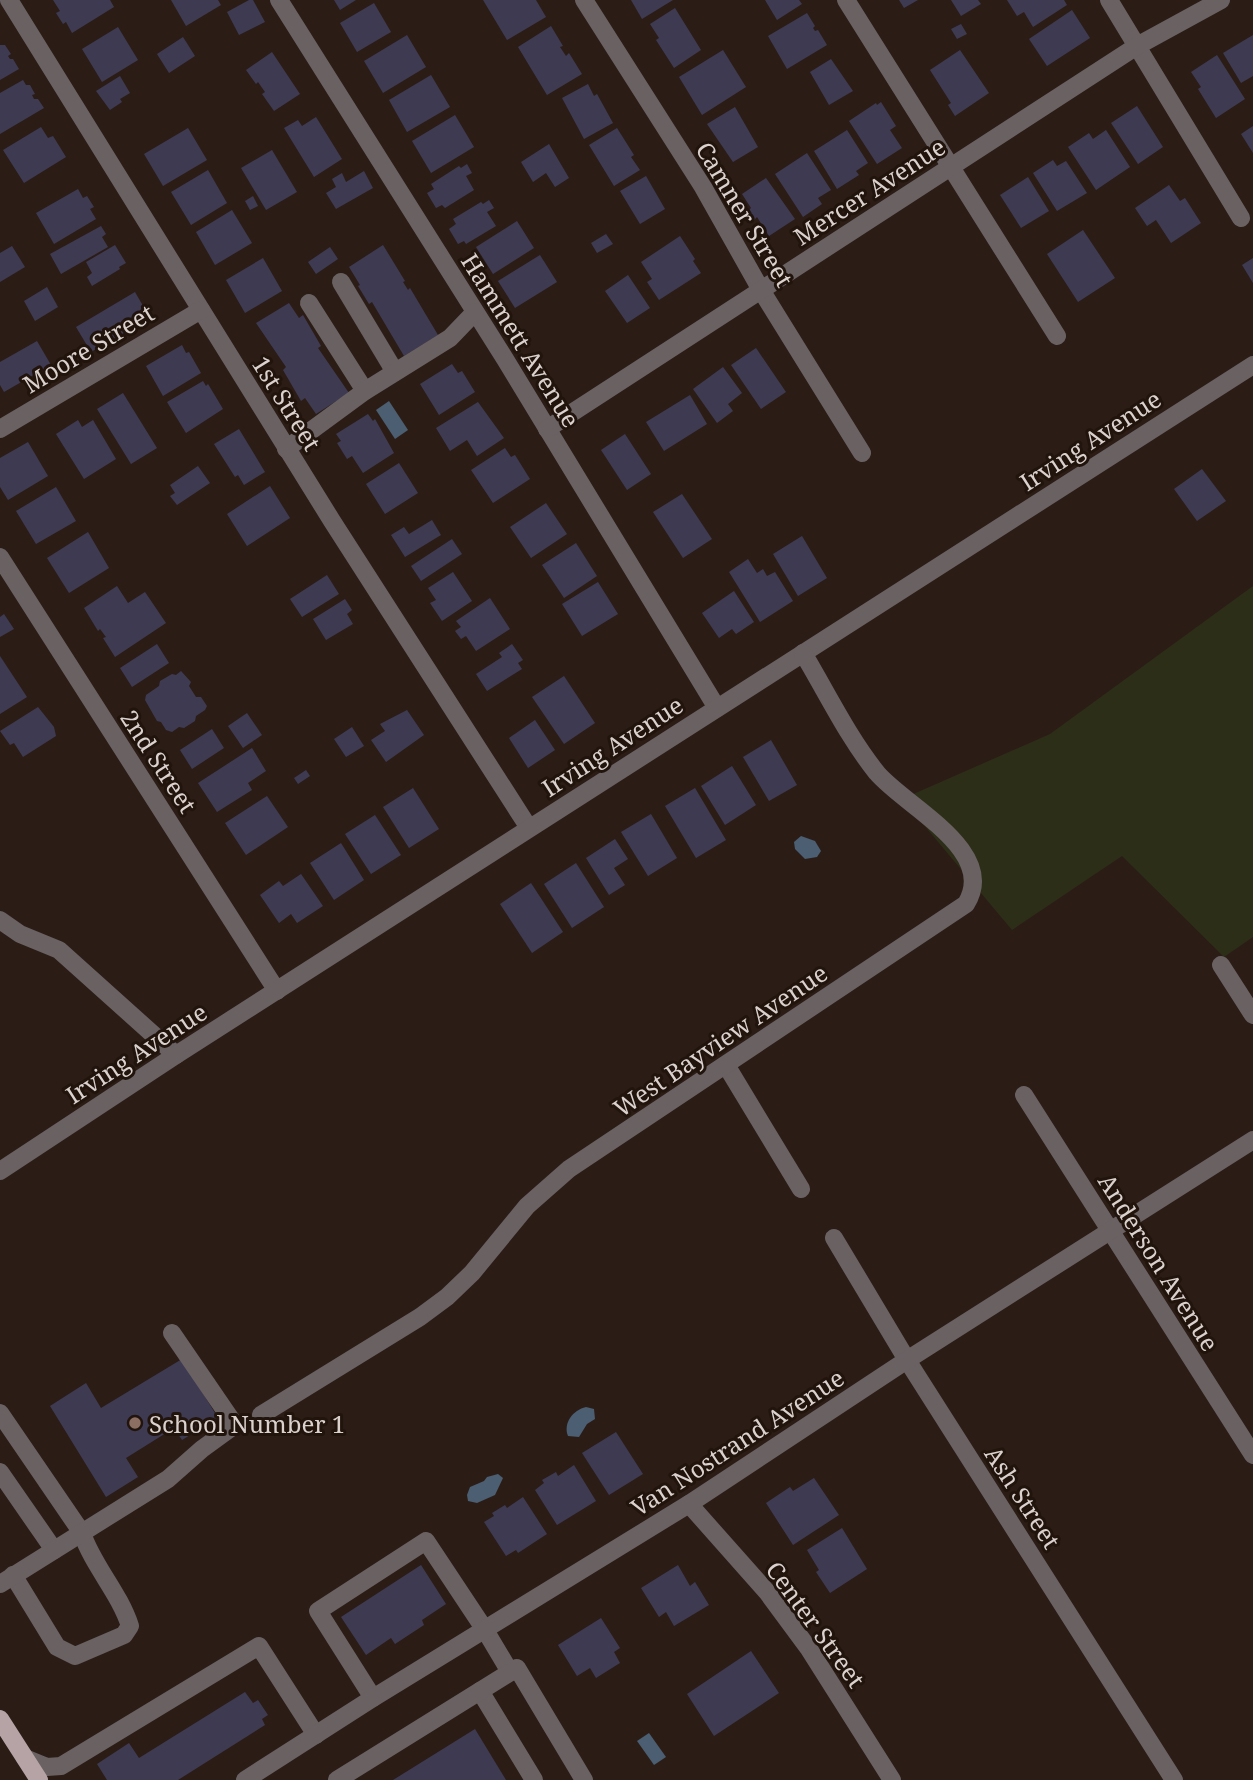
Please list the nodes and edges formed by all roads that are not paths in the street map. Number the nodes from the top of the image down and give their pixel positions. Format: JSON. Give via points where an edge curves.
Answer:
{"nodes":[{"id":1,"x":9,"y":0,"type":"edge"},
{"id":2,"x":279,"y":0,"type":"edge"},
{"id":3,"x":584,"y":0,"type":"edge"},
{"id":4,"x":846,"y":0,"type":"edge"},
{"id":5,"x":1109,"y":0,"type":"edge"},
{"id":6,"x":1221,"y":0,"type":"edge"},
{"id":7,"x":1137,"y":46,"type":"junction"},
{"id":8,"x":951,"y":167,"type":"junction"},
{"id":9,"x":1241,"y":218,"type":"dead end"},
{"id":10,"x":341,"y":282,"type":"dead end"},
{"id":11,"x":761,"y":290,"type":"junction"},
{"id":12,"x":309,"y":303,"type":"dead end"},
{"id":13,"x":201,"y":310,"type":"junction"},
{"id":14,"x":475,"y":312,"type":"junction"},
{"id":15,"x":1057,"y":336,"type":"dead end"},
{"id":16,"x":1253,"y":365,"type":"edge"},
{"id":17,"x":395,"y":372,"type":"junction"},
{"id":18,"x":365,"y":391,"type":"junction"},
{"id":19,"x":0,"y":429,"type":"edge"},
{"id":20,"x":547,"y":429,"type":"junction"},
{"id":21,"x":286,"y":449,"type":"junction"},
{"id":22,"x":862,"y":453,"type":"dead end"},
{"id":23,"x":0,"y":557,"type":"edge"},
{"id":24,"x":803,"y":653,"type":"junction"},
{"id":25,"x":717,"y":708,"type":"junction"},
{"id":26,"x":528,"y":828,"type":"junction"},
{"id":27,"x":0,"y":920,"type":"edge"},
{"id":28,"x":1221,"y":965,"type":"dead end"},
{"id":29,"x":277,"y":991,"type":"junction"},
{"id":30,"x":1253,"y":1015,"type":"edge"},
{"id":31,"x":176,"y":1055,"type":"junction"},
{"id":32,"x":726,"y":1065,"type":"junction"},
{"id":33,"x":1024,"y":1095,"type":"dead end"},
{"id":34,"x":1253,"y":1140,"type":"edge"},
{"id":35,"x":0,"y":1171,"type":"edge"},
{"id":36,"x":801,"y":1189,"type":"dead end"},
{"id":37,"x":1110,"y":1231,"type":"junction"},
{"id":38,"x":834,"y":1238,"type":"dead end"},
{"id":39,"x":172,"y":1332,"type":"dead end"},
{"id":40,"x":907,"y":1360,"type":"junction"},
{"id":41,"x":0,"y":1413,"type":"edge"},
{"id":42,"x":261,"y":1415,"type":"dead end"},
{"id":43,"x":1253,"y":1455,"type":"edge"},
{"id":44,"x":0,"y":1472,"type":"edge"},
{"id":45,"x":689,"y":1504,"type":"junction"},
{"id":46,"x":82,"y":1533,"type":"junction"},
{"id":47,"x":54,"y":1550,"type":"junction"},
{"id":48,"x":7,"y":1579,"type":"edge"},
{"id":49,"x":485,"y":1630,"type":"junction"},
{"id":50,"x":510,"y":1672,"type":"junction"},
{"id":51,"x":480,"y":1691,"type":"junction"},
{"id":52,"x":373,"y":1698,"type":"junction"},
{"id":53,"x":0,"y":1718,"type":"edge"},
{"id":54,"x":316,"y":1735,"type":"junction"},
{"id":55,"x":25,"y":1758,"type":"junction"},
{"id":56,"x":39,"y":1780,"type":"edge"},
{"id":57,"x":245,"y":1780,"type":"edge"},
{"id":58,"x":337,"y":1780,"type":"edge"},
{"id":59,"x":534,"y":1780,"type":"edge"},
{"id":60,"x":584,"y":1780,"type":"edge"},
{"id":61,"x":892,"y":1780,"type":"edge"},
{"id":62,"x":1174,"y":1780,"type":"edge"}],
"edges":[{"from":1,"to":13,"type":"street","name":"1st Street"},
{"from":2,"to":14,"type":"street","name":"Hammett Avenue"},
{"from":3,"to":11,"type":"street","name":"Camner Street","via":[[703,187]]},
{"from":4,"to":8,"type":"street"},
{"from":5,"to":7,"type":"street"},
{"from":6,"to":7,"type":"street","name":"Mercer Avenue"},
{"from":7,"to":8,"type":"street","name":"Mercer Avenue"},
{"from":7,"to":9,"type":"street"},
{"from":8,"to":11,"type":"street","name":"Mercer Avenue"},
{"from":8,"to":15,"type":"street"},
{"from":10,"to":17,"type":"street"},
{"from":11,"to":20,"type":"street","name":"Mercer Avenue"},
{"from":11,"to":22,"type":"street","name":"Camner Street"},
{"from":12,"to":18,"type":"street"},
{"from":13,"to":19,"type":"street","name":"Moore Street"},
{"from":13,"to":21,"type":"street","name":"1st Street"},
{"from":14,"to":17,"type":"street","via":[[450,338]]},
{"from":14,"to":20,"type":"street","name":"Hammett Avenue"},
{"from":16,"to":24,"type":"street","name":"Irving Avenue"},
{"from":17,"to":18,"type":"street"},
{"from":18,"to":21,"type":"street"},
{"from":20,"to":25,"type":"street","name":"Hammett Avenue"},
{"from":21,"to":26,"type":"street","name":"1st Street"},
{"from":23,"to":29,"type":"street","name":"2nd Street"},
{"from":24,"to":25,"type":"street","name":"Irving Avenue"},
{"from":24,"to":32,"type":"street","name":"West Bayview Avenue","via":[[857,746],[879,774],[946,831],[961,850],[975,881],[973,893],[966,904]]},
{"from":25,"to":26,"type":"street","name":"Irving Avenue"},
{"from":26,"to":29,"type":"street","name":"Irving Avenue"},
{"from":27,"to":31,"type":"street","via":[[59,950]]},
{"from":28,"to":30,"type":"street"},
{"from":29,"to":31,"type":"street","name":"Irving Avenue"},
{"from":31,"to":35,"type":"street","name":"Irving Avenue"},
{"from":32,"to":36,"type":"street"},
{"from":32,"to":42,"type":"street","name":"West Bayview Avenue","via":[[552,1183],[447,1297]]},
{"from":33,"to":37,"type":"street","name":"Anderson Avenue"},
{"from":34,"to":37,"type":"street","name":"Van Nostrand Avenue"},
{"from":37,"to":40,"type":"street","name":"Van Nostrand Avenue"},
{"from":37,"to":43,"type":"street","name":"Anderson Avenue"},
{"from":38,"to":40,"type":"street","name":"Ash Street"},
{"from":39,"to":46,"type":"street","via":[[235,1425],[168,1479]]},
{"from":40,"to":45,"type":"street","name":"Van Nostrand Avenue"},
{"from":40,"to":62,"type":"street","name":"Ash Street"},
{"from":41,"to":46,"type":"street"},
{"from":44,"to":47,"type":"street"},
{"from":45,"to":49,"type":"street","name":"Van Nostrand Avenue"},
{"from":45,"to":61,"type":"street","name":"Center Street","via":[[767,1592],[809,1649]]},
{"from":46,"to":47,"type":"street"},
{"from":46,"to":48,"type":"street","via":[[124,1606],[130,1626],[124,1634],[75,1656],[68,1653],[57,1647]]},
{"from":47,"to":48,"type":"street"},
{"from":49,"to":50,"type":"street"},
{"from":49,"to":52,"type":"street","name":"Van Nostrand Avenue"},
{"from":49,"to":52,"type":"street","via":[[426,1541],[318,1611]]},
{"from":50,"to":51,"type":"street"},
{"from":50,"to":60,"type":"street","via":[[517,1668]]},
{"from":51,"to":58,"type":"street"},
{"from":51,"to":59,"type":"street"},
{"from":52,"to":54,"type":"street","name":"Van Nostrand Avenue"},
{"from":53,"to":55,"type":"main road"},
{"from":54,"to":55,"type":"street","via":[[259,1646],[61,1766]]},
{"from":54,"to":57,"type":"street","name":"Van Nostrand Avenue"},
{"from":55,"to":56,"type":"main road"}]}
